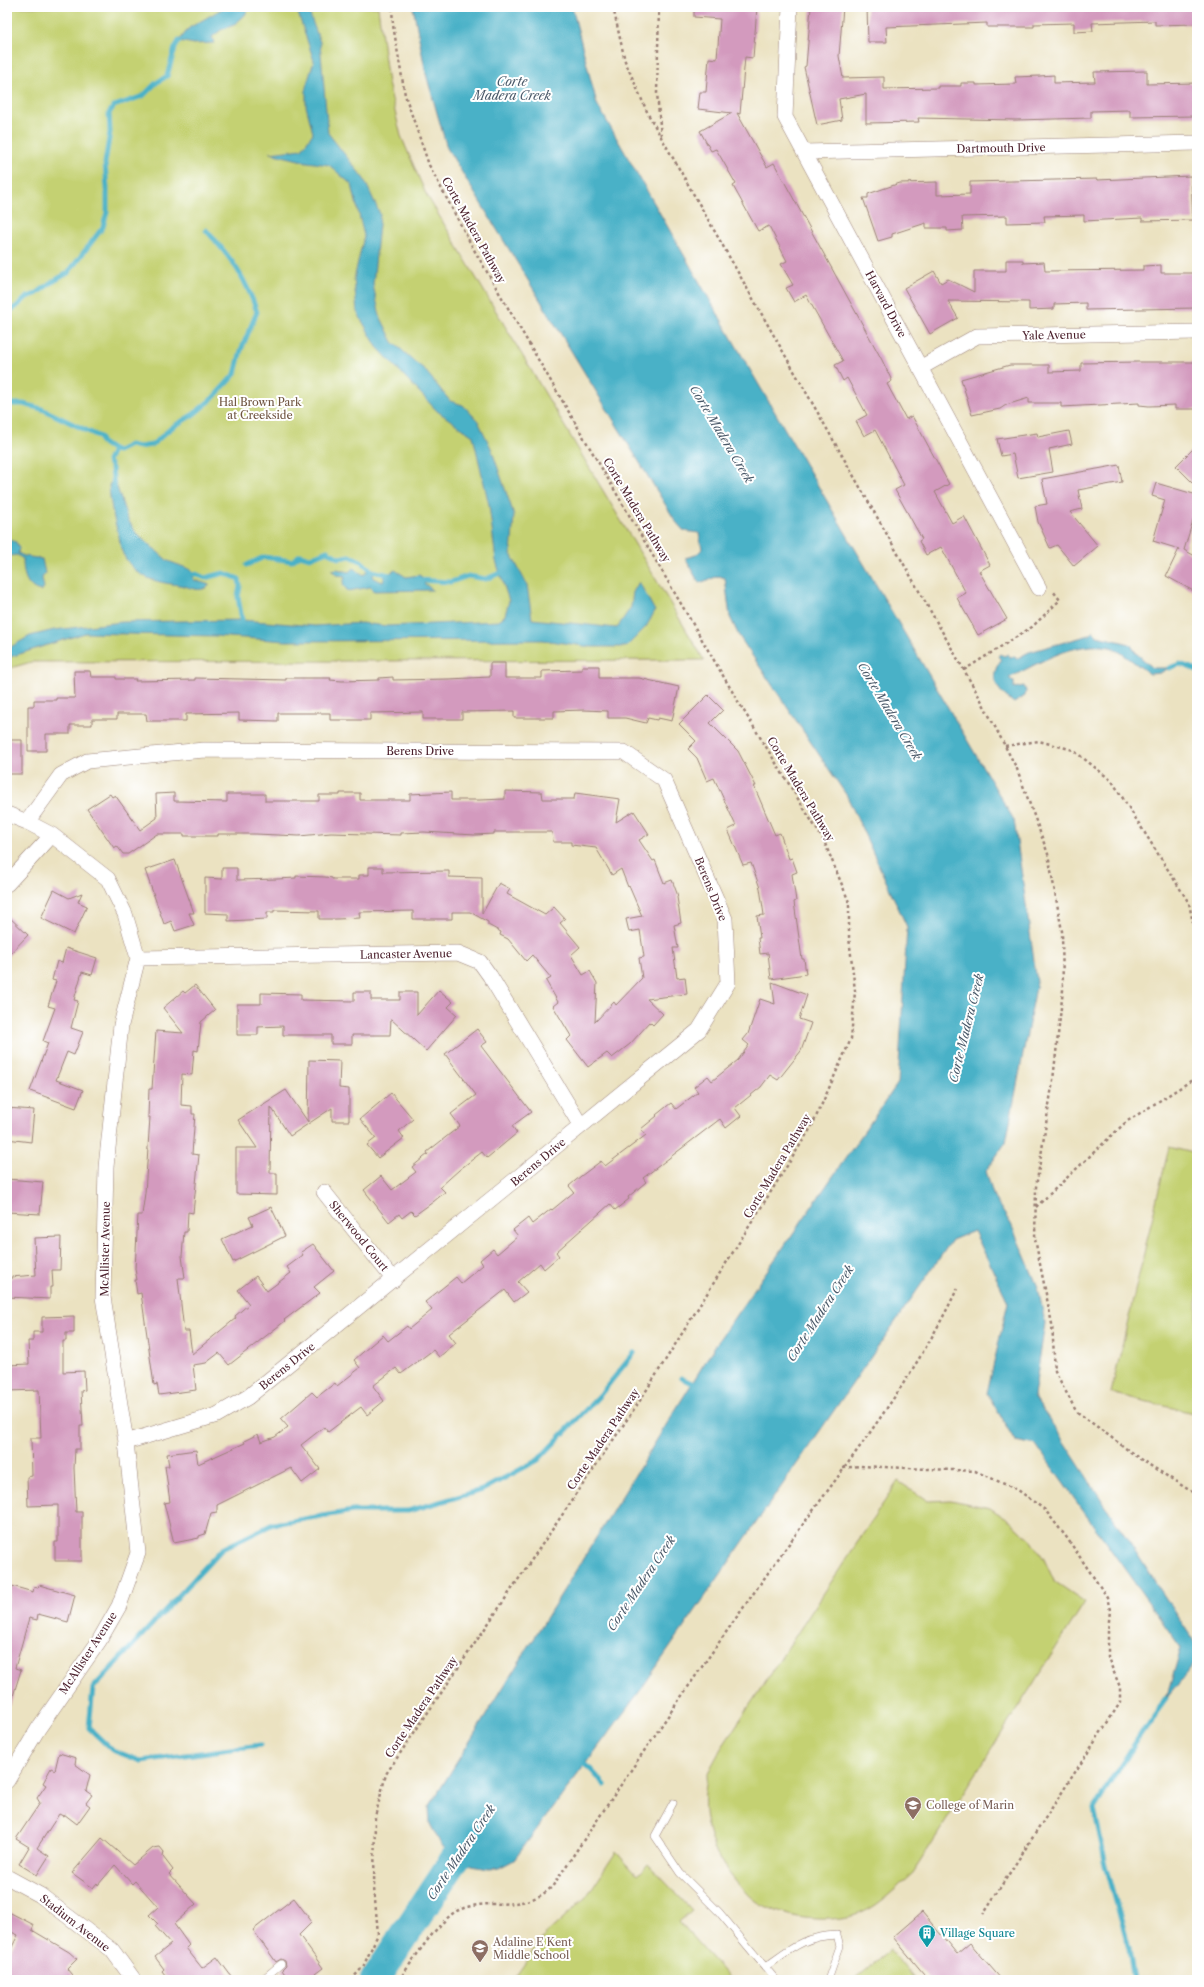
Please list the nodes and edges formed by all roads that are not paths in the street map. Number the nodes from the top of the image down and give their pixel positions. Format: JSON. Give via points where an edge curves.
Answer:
{"nodes":[{"id":1,"x":790,"y":7,"type":"edge"},
{"id":2,"x":1197,"y":143,"type":"edge"},
{"id":3,"x":804,"y":152,"type":"junction"},
{"id":4,"x":1197,"y":332,"type":"edge"},
{"id":5,"x":920,"y":368,"type":"junction"},
{"id":6,"x":1039,"y":588,"type":"road end"},
{"id":7,"x":7,"y":814,"type":"edge"},
{"id":8,"x":28,"y":822,"type":"junction"},
{"id":9,"x":52,"y":835,"type":"junction"},
{"id":10,"x":7,"y":884,"type":"edge"},
{"id":11,"x":138,"y":958,"type":"junction"},
{"id":12,"x":581,"y":1126,"type":"junction"},
{"id":13,"x":324,"y":1192,"type":"dead end"},
{"id":14,"x":394,"y":1280,"type":"junction"},
{"id":15,"x":126,"y":1442,"type":"junction"},
{"id":16,"x":7,"y":1781,"type":"edge"},
{"id":17,"x":673,"y":1803,"type":"dead end"},
{"id":18,"x":7,"y":1877,"type":"edge"},
{"id":19,"x":282,"y":1964,"type":"dead end"},
{"id":20,"x":765,"y":1967,"type":"junction"},
{"id":21,"x":134,"y":1980,"type":"edge"},
{"id":22,"x":262,"y":1980,"type":"edge"},
{"id":23,"x":776,"y":1980,"type":"edge"},
{"id":24,"x":828,"y":1980,"type":"edge"}],
"edges":[{"from":1,"to":3,"type":"street","name":"Harvard Drive","via":[[785,117]]},
{"from":2,"to":3,"type":"street","name":"Dartmouth Drive"},
{"from":3,"to":5,"type":"street","name":"Harvard Drive"},
{"from":4,"to":5,"type":"street","name":"Yale Avenue","via":[[978,336]]},
{"from":5,"to":6,"type":"street","name":"Harvard Drive"},
{"from":7,"to":8,"type":"street"},
{"from":8,"to":9,"type":"street"},
{"from":8,"to":12,"type":"street","name":"Berens Drive","via":[[61,775],[87,761],[204,750],[624,752],[664,780],[725,919],[728,983],[699,1030]]},
{"from":9,"to":10,"type":"street"},
{"from":9,"to":11,"type":"street","via":[[108,879],[125,914]]},
{"from":11,"to":12,"type":"street","name":"Lancaster Avenue","via":[[458,953],[480,962],[490,976]]},
{"from":11,"to":15,"type":"street","name":"McAllister Avenue","via":[[121,1025],[105,1190],[103,1297]]},
{"from":12,"to":14,"type":"street","name":"Berens Drive"},
{"from":13,"to":14,"type":"street","name":"Sherwood Court"},
{"from":14,"to":15,"type":"street","name":"Berens Drive","via":[[248,1397],[217,1415]]},
{"from":15,"to":16,"type":"street","name":"McAllister Avenue","via":[[138,1553],[119,1606]]},
{"from":17,"to":20,"type":"lane","via":[[655,1836],[680,1873],[719,1912]]},
{"from":18,"to":21,"type":"street","name":"Stadium Avenue","via":[[40,1895],[112,1950]]},
{"from":19,"to":22,"type":"lane"},
{"from":20,"to":23,"type":"lane"},
{"from":20,"to":24,"type":"lane","via":[[804,1940],[820,1936],[837,1936],[840,1946]]}]}
